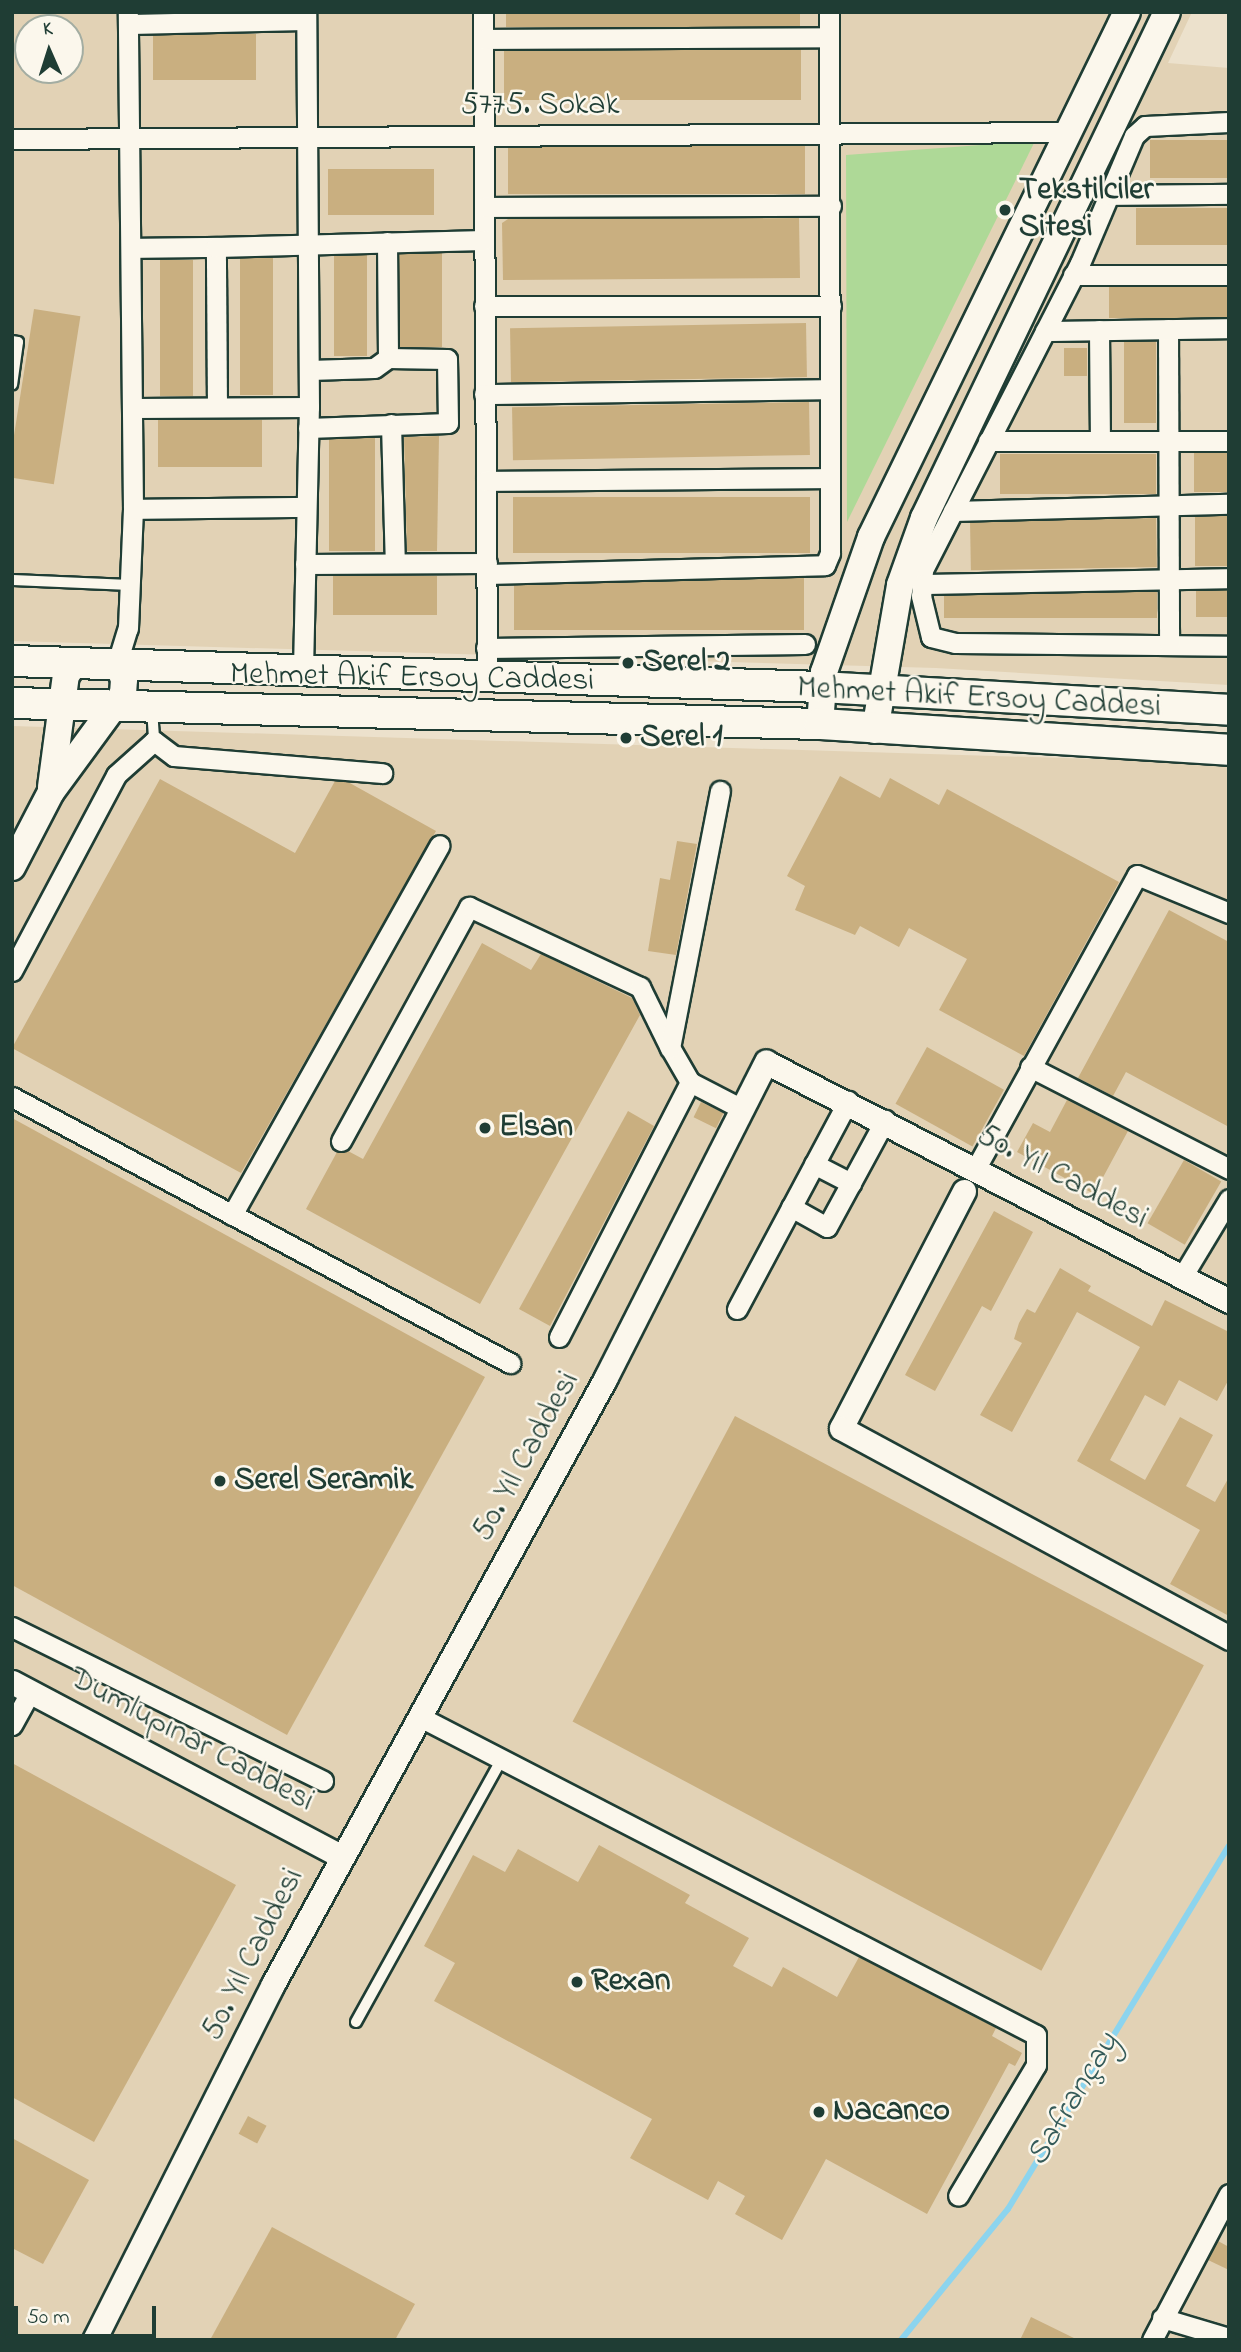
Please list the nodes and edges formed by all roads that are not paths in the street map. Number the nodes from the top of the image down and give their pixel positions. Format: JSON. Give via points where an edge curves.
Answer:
{"nodes":[{"id":1,"x":483,"y":12,"type":"edge"},
{"id":2,"x":829,"y":12,"type":"edge"},
{"id":3,"x":1127,"y":12,"type":"edge"},
{"id":4,"x":1167,"y":12,"type":"edge"},
{"id":5,"x":306,"y":16,"type":"edge"},
{"id":6,"x":217,"y":17,"type":"edge"},
{"id":7,"x":128,"y":18,"type":"edge"},
{"id":8,"x":829,"y":37,"type":"junction"},
{"id":9,"x":483,"y":39,"type":"junction"},
{"id":10,"x":1229,"y":122,"type":"edge"},
{"id":11,"x":1068,"y":132,"type":"junction"},
{"id":12,"x":830,"y":135,"type":"junction"},
{"id":13,"x":484,"y":136,"type":"junction"},
{"id":14,"x":307,"y":137,"type":"junction"},
{"id":15,"x":131,"y":138,"type":"junction"},
{"id":16,"x":12,"y":139,"type":"edge"},
{"id":17,"x":1229,"y":194,"type":"edge"},
{"id":18,"x":1108,"y":195,"type":"junction"},
{"id":19,"x":484,"y":206,"type":"junction"},
{"id":20,"x":831,"y":206,"type":"junction"},
{"id":21,"x":484,"y":240,"type":"junction"},
{"id":22,"x":387,"y":242,"type":"junction"},
{"id":23,"x":308,"y":243,"type":"junction"},
{"id":24,"x":215,"y":247,"type":"junction"},
{"id":25,"x":133,"y":248,"type":"junction"},
{"id":26,"x":1073,"y":275,"type":"junction"},
{"id":27,"x":1229,"y":275,"type":"edge"},
{"id":28,"x":484,"y":306,"type":"junction"},
{"id":29,"x":831,"y":306,"type":"junction"},
{"id":30,"x":1229,"y":328,"type":"edge"},
{"id":31,"x":1168,"y":329,"type":"junction"},
{"id":32,"x":1099,"y":330,"type":"junction"},
{"id":33,"x":1045,"y":331,"type":"junction"},
{"id":34,"x":12,"y":341,"type":"edge"},
{"id":35,"x":388,"y":358,"type":"junction"},
{"id":36,"x":309,"y":370,"type":"junction"},
{"id":37,"x":12,"y":385,"type":"edge"},
{"id":38,"x":830,"y":389,"type":"junction"},
{"id":39,"x":484,"y":394,"type":"junction"},
{"id":40,"x":217,"y":407,"type":"junction"},
{"id":41,"x":309,"y":407,"type":"junction"},
{"id":42,"x":135,"y":408,"type":"junction"},
{"id":43,"x":391,"y":424,"type":"junction"},
{"id":44,"x":308,"y":428,"type":"junction"},
{"id":45,"x":988,"y":441,"type":"junction"},
{"id":46,"x":1100,"y":441,"type":"junction"},
{"id":47,"x":1167,"y":441,"type":"junction"},
{"id":48,"x":1229,"y":441,"type":"edge"},
{"id":49,"x":830,"y":478,"type":"junction"},
{"id":50,"x":486,"y":481,"type":"junction"},
{"id":51,"x":1229,"y":505,"type":"edge"},
{"id":52,"x":1168,"y":506,"type":"junction"},
{"id":53,"x":305,"y":507,"type":"junction"},
{"id":54,"x":133,"y":509,"type":"junction"},
{"id":55,"x":953,"y":511,"type":"junction"},
{"id":56,"x":395,"y":563,"type":"junction"},
{"id":57,"x":305,"y":564,"type":"junction"},
{"id":58,"x":487,"y":569,"type":"junction"},
{"id":59,"x":1229,"y":578,"type":"edge"},
{"id":60,"x":1169,"y":579,"type":"junction"},
{"id":61,"x":12,"y":580,"type":"edge"},
{"id":62,"x":922,"y":583,"type":"junction"},
{"id":63,"x":131,"y":585,"type":"junction"},
{"id":64,"x":805,"y":644,"type":"dead end"},
{"id":65,"x":1169,"y":645,"type":"junction"},
{"id":66,"x":1229,"y":646,"type":"edge"},
{"id":67,"x":12,"y":661,"type":"edge"},
{"id":68,"x":487,"y":661,"type":"junction"},
{"id":69,"x":76,"y":662,"type":"junction"},
{"id":70,"x":117,"y":663,"type":"junction"},
{"id":71,"x":303,"y":669,"type":"junction"},
{"id":72,"x":822,"y":687,"type":"junction"},
{"id":73,"x":884,"y":690,"type":"junction"},
{"id":74,"x":12,"y":703,"type":"edge"},
{"id":75,"x":61,"y":705,"type":"junction"},
{"id":76,"x":113,"y":707,"type":"junction"},
{"id":77,"x":152,"y":708,"type":"junction"},
{"id":78,"x":1229,"y":710,"type":"edge"},
{"id":79,"x":820,"y":724,"type":"junction"},
{"id":80,"x":875,"y":730,"type":"junction"},
{"id":81,"x":154,"y":741,"type":"junction"},
{"id":82,"x":1229,"y":750,"type":"edge"},
{"id":83,"x":382,"y":774,"type":"dead end"},
{"id":84,"x":720,"y":791,"type":"dead end"},
{"id":85,"x":51,"y":792,"type":"junction"},
{"id":86,"x":439,"y":845,"type":"dead end"},
{"id":87,"x":12,"y":867,"type":"edge"},
{"id":88,"x":1229,"y":913,"type":"edge"},
{"id":89,"x":12,"y":971,"type":"edge"},
{"id":90,"x":670,"y":1048,"type":"junction"},
{"id":91,"x":1030,"y":1067,"type":"junction"},
{"id":92,"x":690,"y":1082,"type":"junction"},
{"id":93,"x":12,"y":1097,"type":"edge"},
{"id":94,"x":848,"y":1101,"type":"junction"},
{"id":95,"x":742,"y":1109,"type":"junction"},
{"id":96,"x":885,"y":1120,"type":"junction"},
{"id":97,"x":341,"y":1141,"type":"dead end"},
{"id":98,"x":814,"y":1164,"type":"junction"},
{"id":99,"x":976,"y":1168,"type":"junction"},
{"id":100,"x":1229,"y":1168,"type":"edge"},
{"id":101,"x":850,"y":1183,"type":"junction"},
{"id":102,"x":964,"y":1191,"type":"dead end"},
{"id":103,"x":1229,"y":1199,"type":"edge"},
{"id":104,"x":791,"y":1207,"type":"junction"},
{"id":105,"x":232,"y":1214,"type":"junction"},
{"id":106,"x":1182,"y":1277,"type":"junction"},
{"id":107,"x":1229,"y":1301,"type":"edge"},
{"id":108,"x":737,"y":1309,"type":"dead end"},
{"id":109,"x":559,"y":1338,"type":"dead end"},
{"id":110,"x":510,"y":1363,"type":"dead end"},
{"id":111,"x":12,"y":1627,"type":"edge"},
{"id":112,"x":1229,"y":1638,"type":"edge"},
{"id":113,"x":21,"y":1687,"type":"edge"},
{"id":114,"x":420,"y":1717,"type":"junction"},
{"id":115,"x":12,"y":1725,"type":"edge"},
{"id":116,"x":502,"y":1758,"type":"junction"},
{"id":117,"x":323,"y":1780,"type":"dead end"},
{"id":118,"x":340,"y":1856,"type":"junction"},
{"id":119,"x":356,"y":2022,"type":"dead end"},
{"id":120,"x":1229,"y":2194,"type":"edge"},
{"id":121,"x":958,"y":2196,"type":"dead end"},
{"id":122,"x":1162,"y":2318,"type":"junction"},
{"id":123,"x":1229,"y":2338,"type":"edge"},
{"id":124,"x":94,"y":2340,"type":"edge"},
{"id":125,"x":1152,"y":2340,"type":"edge"}],
"edges":[{"from":1,"to":9,"type":"street"},
{"from":2,"to":8,"type":"street"},
{"from":3,"to":11,"type":"main road"},
{"from":4,"to":73,"type":"main road","via":[[924,518],[901,585]]},
{"from":5,"to":6,"type":"street"},
{"from":5,"to":14,"type":"street"},
{"from":6,"to":7,"type":"street"},
{"from":7,"to":15,"type":"street"},
{"from":8,"to":9,"type":"street"},
{"from":8,"to":12,"type":"street"},
{"from":9,"to":13,"type":"street"},
{"from":10,"to":18,"type":"street","via":[[1145,126],[1134,136]]},
{"from":11,"to":12,"type":"street","name":"5775. Sokak"},
{"from":11,"to":72,"type":"main road","via":[[871,537]]},
{"from":12,"to":13,"type":"street","name":"5775. Sokak"},
{"from":12,"to":20,"type":"street"},
{"from":13,"to":14,"type":"street","name":"5775. Sokak"},
{"from":13,"to":19,"type":"street"},
{"from":14,"to":15,"type":"street","name":"5775. Sokak"},
{"from":14,"to":23,"type":"street"},
{"from":15,"to":16,"type":"street","name":"5775. Sokak"},
{"from":15,"to":25,"type":"street"},
{"from":17,"to":18,"type":"street"},
{"from":18,"to":26,"type":"street"},
{"from":19,"to":20,"type":"street"},
{"from":19,"to":21,"type":"street"},
{"from":20,"to":29,"type":"street"},
{"from":21,"to":22,"type":"street"},
{"from":21,"to":28,"type":"street"},
{"from":22,"to":23,"type":"street"},
{"from":22,"to":35,"type":"street"},
{"from":23,"to":24,"type":"street"},
{"from":23,"to":36,"type":"street"},
{"from":24,"to":25,"type":"street"},
{"from":24,"to":40,"type":"street"},
{"from":25,"to":42,"type":"street"},
{"from":26,"to":27,"type":"street"},
{"from":26,"to":33,"type":"street"},
{"from":28,"to":29,"type":"street"},
{"from":28,"to":39,"type":"street"},
{"from":29,"to":38,"type":"street"},
{"from":30,"to":31,"type":"street"},
{"from":31,"to":32,"type":"street"},
{"from":31,"to":47,"type":"street"},
{"from":32,"to":33,"type":"street"},
{"from":32,"to":46,"type":"street"},
{"from":33,"to":45,"type":"street"},
{"from":34,"to":37,"type":"lane","via":[[18,342]]},
{"from":35,"to":36,"type":"street","via":[[374,368]]},
{"from":35,"to":43,"type":"street","via":[[447,359],[448,423]]},
{"from":36,"to":41,"type":"street"},
{"from":38,"to":39,"type":"street"},
{"from":38,"to":49,"type":"street"},
{"from":39,"to":50,"type":"street"},
{"from":40,"to":41,"type":"street"},
{"from":40,"to":42,"type":"street"},
{"from":41,"to":44,"type":"street"},
{"from":42,"to":54,"type":"street"},
{"from":43,"to":44,"type":"street"},
{"from":43,"to":56,"type":"street"},
{"from":44,"to":53,"type":"street"},
{"from":45,"to":46,"type":"street"},
{"from":45,"to":55,"type":"street"},
{"from":46,"to":47,"type":"street"},
{"from":47,"to":48,"type":"street"},
{"from":47,"to":52,"type":"street"},
{"from":49,"to":50,"type":"street"},
{"from":49,"to":58,"type":"street","via":[[831,554],[825,565]]},
{"from":50,"to":58,"type":"street"},
{"from":51,"to":52,"type":"street"},
{"from":52,"to":55,"type":"street"},
{"from":52,"to":60,"type":"street"},
{"from":53,"to":54,"type":"street"},
{"from":53,"to":57,"type":"street"},
{"from":54,"to":63,"type":"street"},
{"from":55,"to":62,"type":"street","via":[[923,570]]},
{"from":56,"to":57,"type":"street"},
{"from":56,"to":58,"type":"street"},
{"from":57,"to":71,"type":"street"},
{"from":58,"to":68,"type":"street"},
{"from":59,"to":60,"type":"street"},
{"from":60,"to":62,"type":"street"},
{"from":60,"to":65,"type":"street"},
{"from":61,"to":63,"type":"lane"},
{"from":62,"to":65,"type":"street","via":[[931,637],[979,646]]},
{"from":63,"to":70,"type":"street","via":[[128,628]]},
{"from":64,"to":68,"type":"street"},
{"from":65,"to":66,"type":"street"},
{"from":67,"to":69,"type":"main road","name":"Mehmet Akif Ersoy Caddesi"},
{"from":68,"to":71,"type":"main road","name":"Mehmet Akif Ersoy Caddesi"},
{"from":68,"to":72,"type":"main road","name":"Mehmet Akif Ersoy Caddesi"},
{"from":69,"to":70,"type":"main road","name":"Mehmet Akif Ersoy Caddesi"},
{"from":69,"to":75,"type":"main road","via":[[66,675]]},
{"from":70,"to":71,"type":"main road","name":"Mehmet Akif Ersoy Caddesi"},
{"from":70,"to":76,"type":"main road","via":[[125,686]]},
{"from":72,"to":73,"type":"main road","name":"Mehmet Akif Ersoy Caddesi"},
{"from":72,"to":79,"type":"main road"},
{"from":73,"to":78,"type":"main road","name":"Mehmet Akif Ersoy Caddesi"},
{"from":73,"to":80,"type":"main road"},
{"from":74,"to":75,"type":"main road","name":"Mehmet Akif Ersoy Caddesi"},
{"from":75,"to":76,"type":"main road","name":"Mehmet Akif Ersoy Caddesi"},
{"from":75,"to":85,"type":"main road"},
{"from":76,"to":77,"type":"main road","name":"Mehmet Akif Ersoy Caddesi"},
{"from":76,"to":85,"type":"main road"},
{"from":77,"to":79,"type":"main road","name":"Mehmet Akif Ersoy Caddesi"},
{"from":77,"to":81,"type":"lane"},
{"from":79,"to":80,"type":"main road","name":"Mehmet Akif Ersoy Caddesi"},
{"from":80,"to":82,"type":"main road","name":"Mehmet Akif Ersoy Caddesi"},
{"from":81,"to":83,"type":"street","via":[[174,756]]},
{"from":81,"to":89,"type":"street","via":[[116,775]]},
{"from":84,"to":90,"type":"street"},
{"from":85,"to":87,"type":"main road"},
{"from":86,"to":105,"type":"street"},
{"from":88,"to":91,"type":"street","via":[[1137,875]]},
{"from":90,"to":92,"type":"street"},
{"from":90,"to":97,"type":"street","via":[[640,987],[469,907]]},
{"from":91,"to":99,"type":"street"},
{"from":91,"to":100,"type":"street"},
{"from":92,"to":95,"type":"street"},
{"from":92,"to":109,"type":"street"},
{"from":93,"to":105,"type":"street"},
{"from":94,"to":95,"type":"street","name":"50. Yıl Caddesi","via":[[766,1062]]},
{"from":94,"to":96,"type":"street","name":"50. Yıl Caddesi"},
{"from":94,"to":98,"type":"street"},
{"from":95,"to":114,"type":"street","name":"50. Yıl Caddesi","via":[[605,1379]]},
{"from":96,"to":99,"type":"street","name":"50. Yıl Caddesi"},
{"from":96,"to":101,"type":"street"},
{"from":98,"to":101,"type":"street"},
{"from":98,"to":104,"type":"street"},
{"from":99,"to":106,"type":"street","name":"50. Yıl Caddesi"},
{"from":101,"to":104,"type":"street","via":[[827,1227]]},
{"from":102,"to":112,"type":"street","name":"50. Yıl Caddesi","via":[[841,1428]]},
{"from":103,"to":106,"type":"street"},
{"from":104,"to":108,"type":"street"},
{"from":105,"to":110,"type":"street"},
{"from":106,"to":107,"type":"street","name":"50. Yıl Caddesi"},
{"from":111,"to":117,"type":"street"},
{"from":113,"to":115,"type":"street"},
{"from":113,"to":118,"type":"street","name":"Dumlupınar Caddesi"},
{"from":114,"to":116,"type":"street"},
{"from":114,"to":118,"type":"street","name":"50. Yıl Caddesi"},
{"from":116,"to":119,"type":"lane"},
{"from":116,"to":121,"type":"street","via":[[1036,2035],[1036,2065]]},
{"from":118,"to":124,"type":"street","name":"50. Yıl Caddesi"},
{"from":120,"to":122,"type":"street"},
{"from":122,"to":123,"type":"street"},
{"from":122,"to":125,"type":"street"}]}
